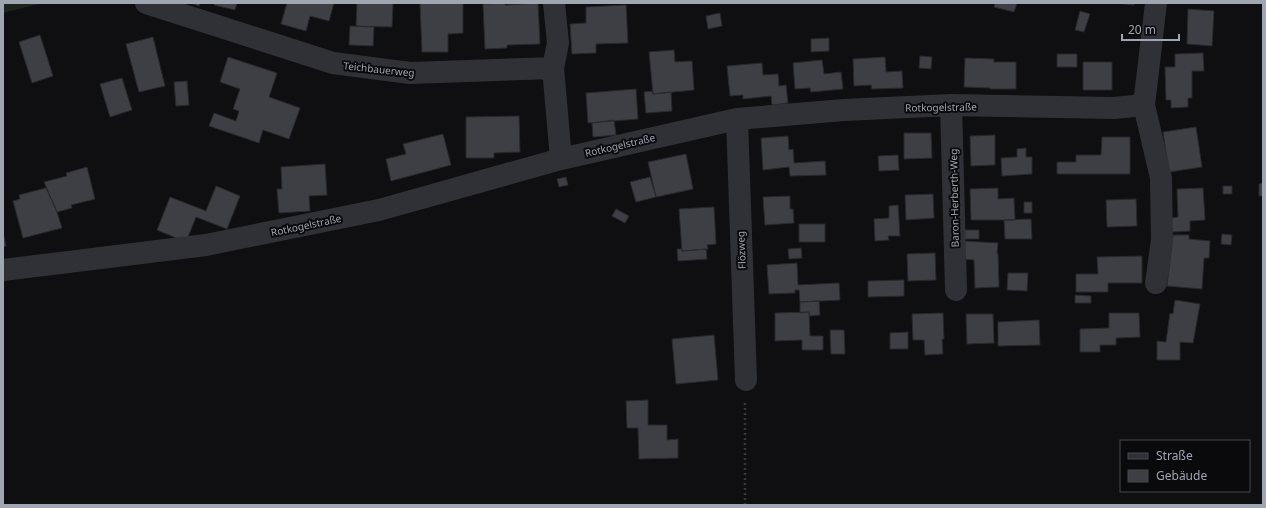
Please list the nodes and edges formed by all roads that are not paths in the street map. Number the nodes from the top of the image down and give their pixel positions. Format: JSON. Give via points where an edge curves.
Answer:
{"nodes":[{"id":1,"x":146,"y":3,"type":"edge"},
{"id":2,"x":554,"y":3,"type":"edge"},
{"id":3,"x":1156,"y":3,"type":"edge"},
{"id":4,"x":554,"y":68,"type":"junction"},
{"id":5,"x":951,"y":105,"type":"junction"},
{"id":6,"x":1144,"y":105,"type":"junction"},
{"id":7,"x":737,"y":119,"type":"junction"},
{"id":8,"x":561,"y":159,"type":"junction"},
{"id":9,"x":3,"y":270,"type":"edge"},
{"id":10,"x":1156,"y":284,"type":"dead end"},
{"id":11,"x":956,"y":290,"type":"dead end"},
{"id":12,"x":746,"y":380,"type":"road end"}],
"edges":[{"from":1,"to":4,"type":"street","name":"Teichbauerweg","via":[[333,63],[410,74]]},
{"from":2,"to":4,"type":"street","via":[[558,42]]},
{"from":3,"to":6,"type":"street"},
{"from":4,"to":8,"type":"street"},
{"from":5,"to":6,"type":"street","name":"Rotkogelstraße","via":[[1114,108]]},
{"from":5,"to":7,"type":"street","name":"Rotkogelstraße"},
{"from":5,"to":11,"type":"street","name":"Baron-Herberth-Weg"},
{"from":6,"to":10,"type":"street","via":[[1161,178],[1162,240]]},
{"from":7,"to":8,"type":"street","name":"Rotkogelstraße"},
{"from":7,"to":12,"type":"street","name":"Flözweg"},
{"from":8,"to":9,"type":"street","name":"Rotkogelstraße","via":[[379,210],[206,245]]}]}
